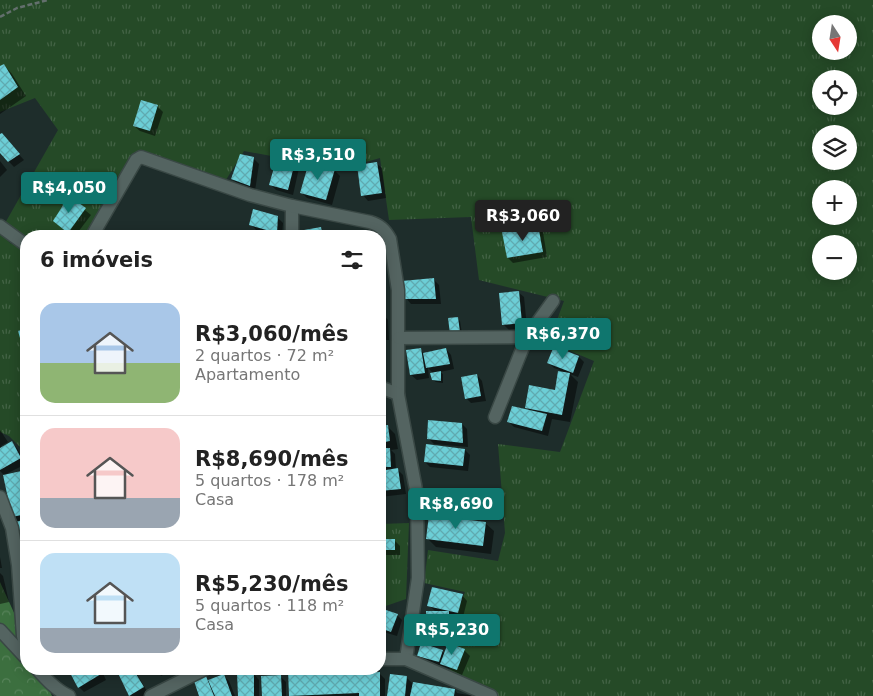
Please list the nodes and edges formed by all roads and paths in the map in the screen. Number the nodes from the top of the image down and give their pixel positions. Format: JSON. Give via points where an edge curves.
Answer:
{"nodes":[{"id":1,"x":48,"y":0,"type":"edge"},
{"id":2,"x":0,"y":17,"type":"edge"},
{"id":3,"x":292,"y":206,"type":"junction"},
{"id":4,"x":0,"y":226,"type":"edge"},
{"id":5,"x":95,"y":230,"type":"edge"},
{"id":6,"x":292,"y":230,"type":"edge"},
{"id":7,"x":384,"y":230,"type":"edge"},
{"id":8,"x":386,"y":232,"type":"edge"},
{"id":9,"x":20,"y":241,"type":"edge"},
{"id":10,"x":553,"y":301,"type":"dead end"},
{"id":11,"x":527,"y":337,"type":"junction"},
{"id":12,"x":399,"y":338,"type":"junction"},
{"id":13,"x":386,"y":389,"type":"edge"},
{"id":14,"x":398,"y":394,"type":"junction"},
{"id":15,"x":495,"y":417,"type":"dead end"},
{"id":16,"x":0,"y":497,"type":"edge"},
{"id":17,"x":20,"y":593,"type":"edge"},
{"id":18,"x":0,"y":630,"type":"edge"},
{"id":19,"x":20,"y":652,"type":"edge"},
{"id":20,"x":386,"y":659,"type":"edge"},
{"id":21,"x":406,"y":659,"type":"junction"},
{"id":22,"x":43,"y":675,"type":"edge"},
{"id":23,"x":193,"y":675,"type":"edge"},
{"id":24,"x":69,"y":696,"type":"edge"},
{"id":25,"x":151,"y":696,"type":"edge"},
{"id":26,"x":491,"y":696,"type":"edge"}],
"edges":[{"from":1,"to":2,"type":"path","via":[[17,8]]},
{"from":3,"to":5,"type":"street","via":[[250,195],[142,157],[136,160]]},
{"from":3,"to":6,"type":"street"},
{"from":3,"to":7,"type":"street","via":[[370,222]]},
{"from":4,"to":9,"type":"street"},
{"from":8,"to":12,"type":"street","via":[[398,290]]},
{"from":10,"to":11,"type":"street"},
{"from":11,"to":12,"type":"street"},
{"from":11,"to":15,"type":"street"},
{"from":12,"to":14,"type":"street"},
{"from":13,"to":14,"type":"street"},
{"from":14,"to":21,"type":"street","via":[[417,495],[418,578]]},
{"from":16,"to":17,"type":"street","via":[[12,528]]},
{"from":18,"to":19,"type":"street"},
{"from":20,"to":21,"type":"street"},
{"from":21,"to":26,"type":"street"},
{"from":22,"to":24,"type":"street"},
{"from":23,"to":25,"type":"street"}]}
